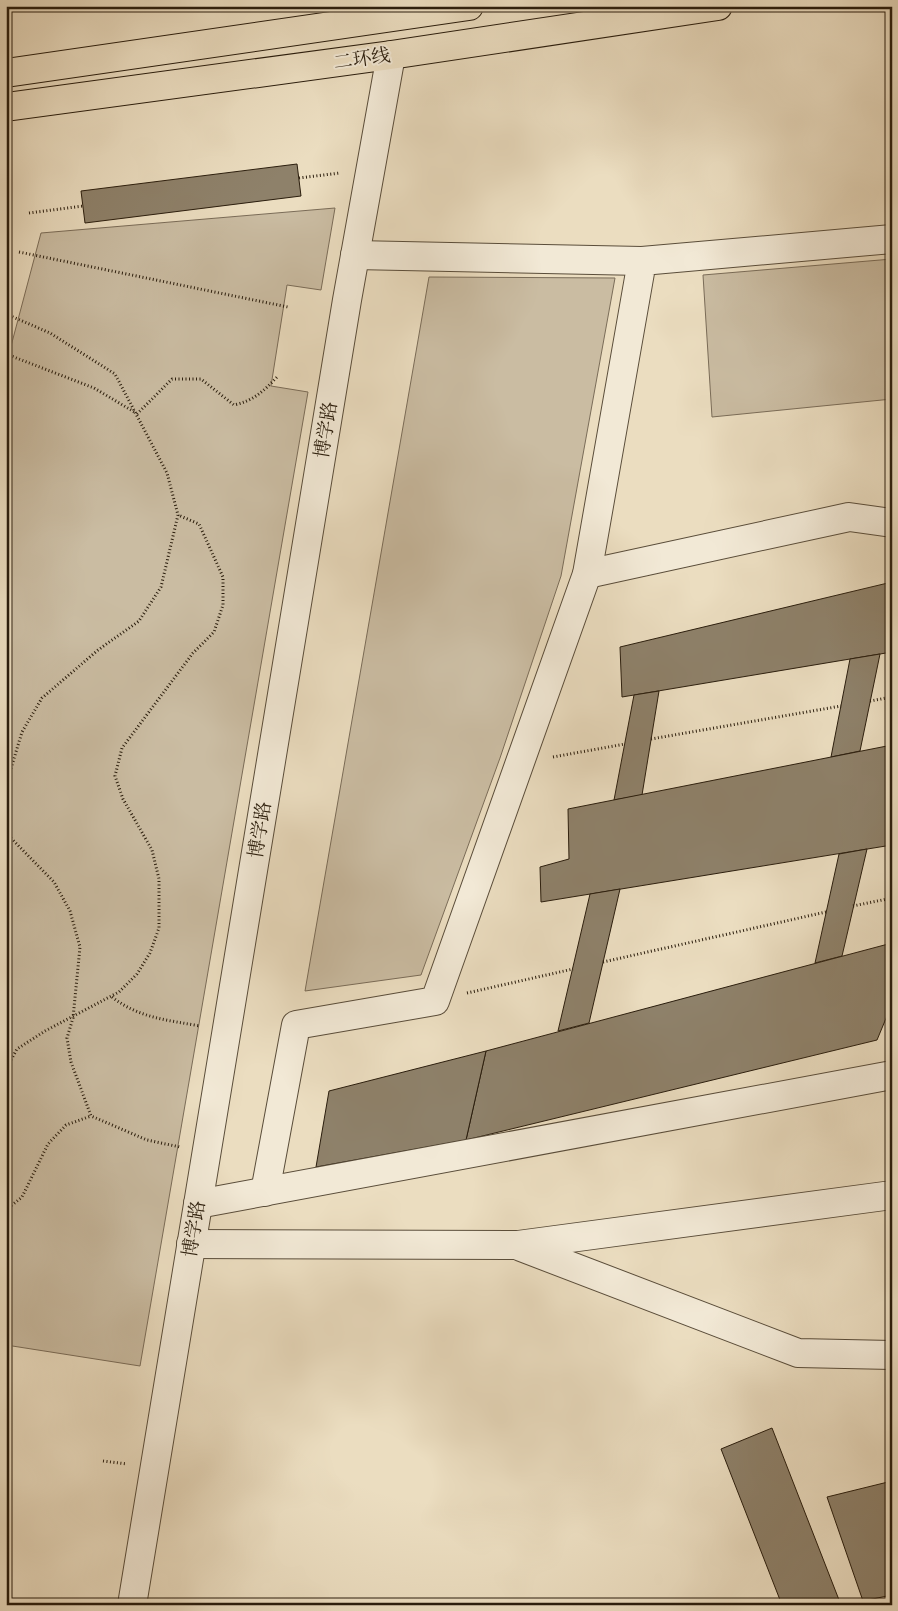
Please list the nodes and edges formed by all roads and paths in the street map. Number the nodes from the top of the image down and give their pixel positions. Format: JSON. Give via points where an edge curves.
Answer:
{"nodes":[{"id":1,"x":469,"y":6,"type":"edge"},
{"id":2,"x":718,"y":6,"type":"edge"},
{"id":3,"x":391,"y":55,"type":"junction"},
{"id":4,"x":6,"y":73,"type":"edge"},
{"id":5,"x":6,"y":107,"type":"edge"},
{"id":6,"x":348,"y":172,"type":"dead end"},
{"id":7,"x":299,"y":178,"type":"dead end"},
{"id":8,"x":83,"y":206,"type":"dead end"},
{"id":9,"x":29,"y":213,"type":"dead end"},
{"id":10,"x":892,"y":239,"type":"edge"},
{"id":11,"x":19,"y":252,"type":"dead end"},
{"id":12,"x":355,"y":254,"type":"junction"},
{"id":13,"x":642,"y":261,"type":"junction"},
{"id":14,"x":288,"y":307,"type":"dead end"},
{"id":15,"x":6,"y":314,"type":"edge"},
{"id":16,"x":6,"y":354,"type":"edge"},
{"id":17,"x":277,"y":377,"type":"dead end"},
{"id":18,"x":137,"y":414,"type":"junction"},
{"id":19,"x":178,"y":515,"type":"junction"},
{"id":20,"x":892,"y":524,"type":"edge"},
{"id":21,"x":587,"y":574,"type":"junction"},
{"id":22,"x":892,"y":697,"type":"edge"},
{"id":23,"x":870,"y":701,"type":"dead end"},
{"id":24,"x":840,"y":706,"type":"dead end"},
{"id":25,"x":651,"y":739,"type":"dead end"},
{"id":26,"x":625,"y":744,"type":"dead end"},
{"id":27,"x":521,"y":763,"type":"junction"},
{"id":28,"x":6,"y":806,"type":"edge"},
{"id":29,"x":6,"y":833,"type":"edge"},
{"id":30,"x":892,"y":898,"type":"edge"},
{"id":31,"x":854,"y":906,"type":"dead end"},
{"id":32,"x":826,"y":912,"type":"dead end"},
{"id":33,"x":603,"y":962,"type":"dead end"},
{"id":34,"x":573,"y":969,"type":"dead end"},
{"id":35,"x":112,"y":997,"type":"junction"},
{"id":36,"x":435,"y":1001,"type":"junction"},
{"id":37,"x":73,"y":1018,"type":"junction"},
{"id":38,"x":226,"y":1030,"type":"junction"},
{"id":39,"x":6,"y":1069,"type":"edge"},
{"id":40,"x":892,"y":1075,"type":"edge"},
{"id":41,"x":91,"y":1116,"type":"junction"},
{"id":42,"x":182,"y":1148,"type":"dead end"},
{"id":43,"x":265,"y":1192,"type":"junction"},
{"id":44,"x":892,"y":1195,"type":"edge"},
{"id":45,"x":198,"y":1204,"type":"junction"},
{"id":46,"x":6,"y":1210,"type":"edge"},
{"id":47,"x":191,"y":1244,"type":"junction"},
{"id":48,"x":518,"y":1246,"type":"junction"},
{"id":49,"x":892,"y":1355,"type":"edge"},
{"id":50,"x":132,"y":1605,"type":"edge"}],
"edges":[{"from":1,"to":4,"type":"highway","name":"二环线"},
{"from":2,"to":3,"type":"highway","name":"二环线"},
{"from":3,"to":5,"type":"highway","name":"二环线"},
{"from":3,"to":12,"type":"street","name":"博学路"},
{"from":6,"to":7,"type":"path"},
{"from":8,"to":9,"type":"path"},
{"from":10,"to":13,"type":"street"},
{"from":11,"to":14,"type":"path"},
{"from":12,"to":13,"type":"street"},
{"from":12,"to":38,"type":"street","name":"博学路"},
{"from":13,"to":21,"type":"street"},
{"from":15,"to":18,"type":"path","via":[[50,333],[115,374]]},
{"from":16,"to":18,"type":"path","via":[[94,388]]},
{"from":17,"to":18,"type":"path","via":[[249,402],[234,405],[201,379],[172,380]]},
{"from":18,"to":19,"type":"path","via":[[167,473]]},
{"from":19,"to":28,"type":"path","via":[[161,587],[139,621],[98,650],[42,698],[22,732],[9,775]]},
{"from":19,"to":35,"type":"path","via":[[199,524],[211,546],[223,577],[223,605],[214,632],[193,653],[122,748],[116,776],[122,799],[152,850],[159,879],[160,904],[159,928],[150,953],[138,974]]},
{"from":20,"to":21,"type":"street","via":[[849,517]]},
{"from":21,"to":27,"type":"street"},
{"from":22,"to":23,"type":"path"},
{"from":24,"to":25,"type":"path"},
{"from":26,"to":27,"type":"path"},
{"from":27,"to":36,"type":"street"},
{"from":29,"to":37,"type":"path","via":[[54,882],[70,911],[80,946]]},
{"from":30,"to":31,"type":"path"},
{"from":32,"to":33,"type":"path"},
{"from":34,"to":36,"type":"path"},
{"from":35,"to":37,"type":"path"},
{"from":35,"to":38,"type":"path","via":[[127,1008],[148,1016]]},
{"from":36,"to":43,"type":"street","via":[[296,1025]]},
{"from":37,"to":39,"type":"path","via":[[45,1031],[18,1050]]},
{"from":37,"to":41,"type":"path","via":[[68,1038],[72,1062]]},
{"from":38,"to":45,"type":"street","name":"博学路"},
{"from":40,"to":43,"type":"street"},
{"from":41,"to":42,"type":"path","via":[[147,1140]]},
{"from":41,"to":46,"type":"path","via":[[66,1125],[48,1144],[22,1197]]},
{"from":43,"to":45,"type":"street"},
{"from":44,"to":48,"type":"street"},
{"from":45,"to":47,"type":"street","name":"博学路"},
{"from":47,"to":48,"type":"street"},
{"from":47,"to":50,"type":"street","name":"博学路"},
{"from":48,"to":49,"type":"street","via":[[798,1353]]}]}
